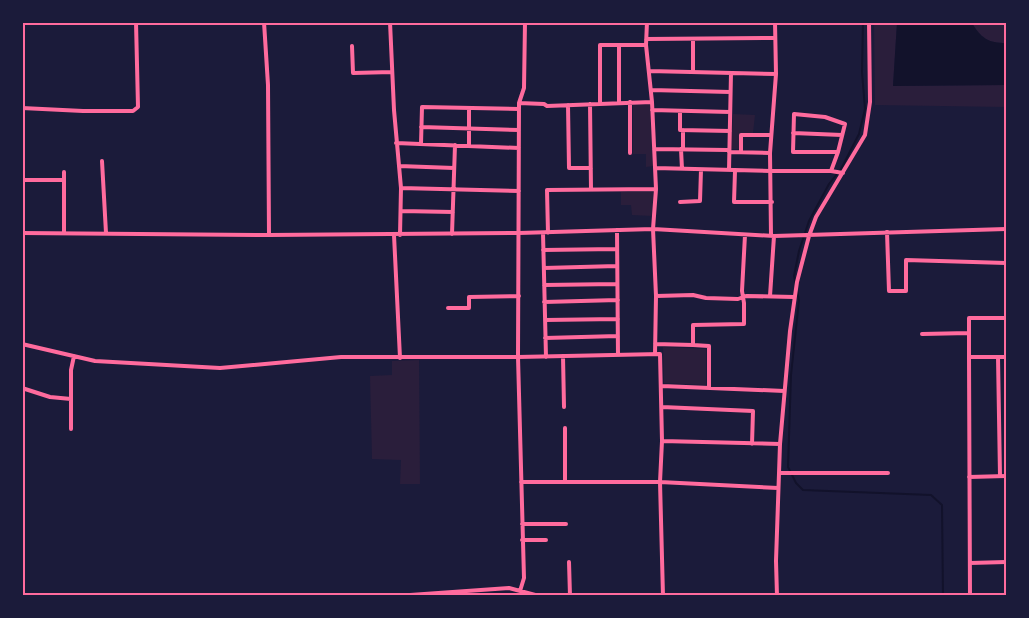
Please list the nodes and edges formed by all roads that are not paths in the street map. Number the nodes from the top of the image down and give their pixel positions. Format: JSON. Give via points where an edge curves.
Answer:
{"nodes":[{"id":1,"x":136,"y":22,"type":"edge"},
{"id":2,"x":264,"y":22,"type":"edge"},
{"id":3,"x":390,"y":22,"type":"edge"},
{"id":4,"x":525,"y":22,"type":"edge"},
{"id":5,"x":647,"y":22,"type":"edge"},
{"id":6,"x":775,"y":22,"type":"edge"},
{"id":7,"x":869,"y":22,"type":"edge"},
{"id":8,"x":775,"y":38,"type":"junction"},
{"id":9,"x":646,"y":39,"type":"junction"},
{"id":10,"x":693,"y":39,"type":"junction"},
{"id":11,"x":352,"y":45,"type":"dead end"},
{"id":12,"x":619,"y":45,"type":"junction"},
{"id":13,"x":646,"y":45,"type":"junction"},
{"id":14,"x":649,"y":71,"type":"junction"},
{"id":15,"x":392,"y":72,"type":"junction"},
{"id":16,"x":693,"y":72,"type":"junction"},
{"id":17,"x":731,"y":73,"type":"junction"},
{"id":18,"x":776,"y":74,"type":"junction"},
{"id":19,"x":651,"y":90,"type":"junction"},
{"id":20,"x":730,"y":92,"type":"junction"},
{"id":21,"x":630,"y":102,"type":"junction"},
{"id":22,"x":652,"y":102,"type":"junction"},
{"id":23,"x":519,"y":103,"type":"junction"},
{"id":24,"x":618,"y":103,"type":"junction"},
{"id":25,"x":590,"y":104,"type":"junction"},
{"id":26,"x":600,"y":104,"type":"junction"},
{"id":27,"x":568,"y":105,"type":"junction"},
{"id":28,"x":22,"y":108,"type":"edge"},
{"id":29,"x":469,"y":108,"type":"junction"},
{"id":30,"x":519,"y":109,"type":"junction"},
{"id":31,"x":652,"y":110,"type":"junction"},
{"id":32,"x":680,"y":111,"type":"junction"},
{"id":33,"x":730,"y":112,"type":"junction"},
{"id":34,"x":421,"y":127,"type":"junction"},
{"id":35,"x":469,"y":129,"type":"junction"},
{"id":36,"x":519,"y":130,"type":"junction"},
{"id":37,"x":683,"y":130,"type":"junction"},
{"id":38,"x":730,"y":131,"type":"junction"},
{"id":39,"x":793,"y":133,"type":"junction"},
{"id":40,"x":771,"y":135,"type":"junction"},
{"id":41,"x":842,"y":135,"type":"junction"},
{"id":42,"x":396,"y":143,"type":"junction"},
{"id":43,"x":421,"y":144,"type":"junction"},
{"id":44,"x":455,"y":145,"type":"junction"},
{"id":45,"x":469,"y":146,"type":"junction"},
{"id":46,"x":519,"y":148,"type":"junction"},
{"id":47,"x":682,"y":148,"type":"junction"},
{"id":48,"x":654,"y":149,"type":"junction"},
{"id":49,"x":729,"y":151,"type":"junction"},
{"id":50,"x":741,"y":152,"type":"junction"},
{"id":51,"x":838,"y":152,"type":"junction"},
{"id":52,"x":630,"y":153,"type":"dead end"},
{"id":53,"x":770,"y":153,"type":"junction"},
{"id":54,"x":102,"y":161,"type":"dead end"},
{"id":55,"x":399,"y":166,"type":"junction"},
{"id":56,"x":454,"y":168,"type":"junction"},
{"id":57,"x":591,"y":168,"type":"junction"},
{"id":58,"x":655,"y":168,"type":"junction"},
{"id":59,"x":682,"y":169,"type":"junction"},
{"id":60,"x":701,"y":170,"type":"junction"},
{"id":61,"x":729,"y":170,"type":"junction"},
{"id":62,"x":735,"y":170,"type":"junction"},
{"id":63,"x":770,"y":171,"type":"junction"},
{"id":64,"x":831,"y":171,"type":"junction"},
{"id":65,"x":64,"y":172,"type":"dead end"},
{"id":66,"x":843,"y":173,"type":"junction"},
{"id":67,"x":22,"y":180,"type":"edge"},
{"id":68,"x":64,"y":180,"type":"junction"},
{"id":69,"x":401,"y":188,"type":"junction"},
{"id":70,"x":656,"y":189,"type":"junction"},
{"id":71,"x":453,"y":190,"type":"junction"},
{"id":72,"x":591,"y":190,"type":"junction"},
{"id":73,"x":519,"y":191,"type":"junction"},
{"id":74,"x":680,"y":202,"type":"dead end"},
{"id":75,"x":772,"y":202,"type":"junction"},
{"id":76,"x":400,"y":211,"type":"junction"},
{"id":77,"x":453,"y":212,"type":"junction"},
{"id":78,"x":653,"y":229,"type":"junction"},
{"id":79,"x":1006,"y":229,"type":"edge"},
{"id":80,"x":617,"y":230,"type":"junction"},
{"id":81,"x":22,"y":232,"type":"edge"},
{"id":82,"x":887,"y":232,"type":"junction"},
{"id":83,"x":64,"y":233,"type":"junction"},
{"id":84,"x":106,"y":233,"type":"junction"},
{"id":85,"x":519,"y":233,"type":"junction"},
{"id":86,"x":545,"y":233,"type":"junction"},
{"id":87,"x":452,"y":234,"type":"junction"},
{"id":88,"x":394,"y":235,"type":"junction"},
{"id":89,"x":400,"y":235,"type":"junction"},
{"id":90,"x":745,"y":235,"type":"junction"},
{"id":91,"x":269,"y":236,"type":"junction"},
{"id":92,"x":772,"y":236,"type":"junction"},
{"id":93,"x":809,"y":236,"type":"junction"},
{"id":94,"x":617,"y":249,"type":"junction"},
{"id":95,"x":543,"y":250,"type":"junction"},
{"id":96,"x":1006,"y":263,"type":"edge"},
{"id":97,"x":617,"y":266,"type":"junction"},
{"id":98,"x":544,"y":268,"type":"junction"},
{"id":99,"x":617,"y":284,"type":"junction"},
{"id":100,"x":544,"y":285,"type":"junction"},
{"id":101,"x":519,"y":296,"type":"junction"},
{"id":102,"x":656,"y":296,"type":"junction"},
{"id":103,"x":770,"y":296,"type":"junction"},
{"id":104,"x":742,"y":297,"type":"junction"},
{"id":105,"x":794,"y":297,"type":"junction"},
{"id":106,"x":618,"y":300,"type":"junction"},
{"id":107,"x":544,"y":302,"type":"junction"},
{"id":108,"x":448,"y":308,"type":"dead end"},
{"id":109,"x":1006,"y":318,"type":"edge"},
{"id":110,"x":618,"y":319,"type":"junction"},
{"id":111,"x":545,"y":320,"type":"junction"},
{"id":112,"x":969,"y":333,"type":"junction"},
{"id":113,"x":921,"y":334,"type":"dead end"},
{"id":114,"x":618,"y":336,"type":"junction"},
{"id":115,"x":545,"y":338,"type":"junction"},
{"id":116,"x":22,"y":344,"type":"edge"},
{"id":117,"x":655,"y":344,"type":"junction"},
{"id":118,"x":693,"y":345,"type":"junction"},
{"id":119,"x":655,"y":354,"type":"junction"},
{"id":120,"x":618,"y":355,"type":"junction"},
{"id":121,"x":74,"y":356,"type":"junction"},
{"id":122,"x":563,"y":356,"type":"junction"},
{"id":123,"x":518,"y":357,"type":"junction"},
{"id":124,"x":546,"y":357,"type":"junction"},
{"id":125,"x":969,"y":357,"type":"junction"},
{"id":126,"x":998,"y":357,"type":"junction"},
{"id":127,"x":1006,"y":357,"type":"edge"},
{"id":128,"x":400,"y":358,"type":"junction"},
{"id":129,"x":662,"y":386,"type":"junction"},
{"id":130,"x":22,"y":388,"type":"edge"},
{"id":131,"x":709,"y":388,"type":"junction"},
{"id":132,"x":784,"y":391,"type":"junction"},
{"id":133,"x":71,"y":399,"type":"junction"},
{"id":134,"x":564,"y":407,"type":"dead end"},
{"id":135,"x":662,"y":407,"type":"junction"},
{"id":136,"x":564,"y":428,"type":"dead end"},
{"id":137,"x":71,"y":429,"type":"dead end"},
{"id":138,"x":662,"y":441,"type":"junction"},
{"id":139,"x":752,"y":444,"type":"junction"},
{"id":140,"x":780,"y":444,"type":"junction"},
{"id":141,"x":778,"y":473,"type":"junction"},
{"id":142,"x":888,"y":473,"type":"dead end"},
{"id":143,"x":1000,"y":476,"type":"junction"},
{"id":144,"x":1006,"y":476,"type":"edge"},
{"id":145,"x":969,"y":477,"type":"junction"},
{"id":146,"x":521,"y":482,"type":"junction"},
{"id":147,"x":565,"y":482,"type":"junction"},
{"id":148,"x":660,"y":482,"type":"junction"},
{"id":149,"x":778,"y":488,"type":"junction"},
{"id":150,"x":522,"y":524,"type":"junction"},
{"id":151,"x":566,"y":524,"type":"dead end"},
{"id":152,"x":522,"y":540,"type":"junction"},
{"id":153,"x":546,"y":540,"type":"dead end"},
{"id":154,"x":569,"y":562,"type":"dead end"},
{"id":155,"x":970,"y":562,"type":"junction"},
{"id":156,"x":1006,"y":562,"type":"edge"},
{"id":157,"x":521,"y":593,"type":"edge"},
{"id":158,"x":396,"y":596,"type":"edge"},
{"id":159,"x":539,"y":596,"type":"edge"},
{"id":160,"x":570,"y":596,"type":"edge"},
{"id":161,"x":663,"y":596,"type":"edge"},
{"id":162,"x":777,"y":596,"type":"edge"},
{"id":163,"x":970,"y":596,"type":"edge"}],
"edges":[{"from":1,"to":28,"type":"street","via":[[138,107],[133,111]]},
{"from":2,"to":91,"type":"street"},
{"from":3,"to":15,"type":"street"},
{"from":4,"to":23,"type":"street","via":[[524,88]]},
{"from":5,"to":9,"type":"street"},
{"from":6,"to":8,"type":"street"},
{"from":7,"to":66,"type":"street","via":[[870,102],[865,135]]},
{"from":8,"to":10,"type":"street"},
{"from":8,"to":18,"type":"street"},
{"from":9,"to":10,"type":"street"},
{"from":9,"to":13,"type":"street"},
{"from":10,"to":16,"type":"street"},
{"from":11,"to":15,"type":"street","via":[[353,73]]},
{"from":12,"to":13,"type":"street"},
{"from":12,"to":24,"type":"street"},
{"from":12,"to":26,"type":"street","via":[[600,45]]},
{"from":13,"to":14,"type":"street"},
{"from":14,"to":16,"type":"street"},
{"from":14,"to":19,"type":"street"},
{"from":15,"to":42,"type":"street"},
{"from":16,"to":17,"type":"street"},
{"from":17,"to":18,"type":"street"},
{"from":17,"to":20,"type":"street"},
{"from":18,"to":40,"type":"street"},
{"from":19,"to":20,"type":"street"},
{"from":19,"to":22,"type":"street"},
{"from":20,"to":33,"type":"street"},
{"from":21,"to":22,"type":"street"},
{"from":21,"to":24,"type":"street"},
{"from":21,"to":52,"type":"street"},
{"from":22,"to":31,"type":"street"},
{"from":23,"to":27,"type":"street"},
{"from":23,"to":30,"type":"street"},
{"from":24,"to":26,"type":"street"},
{"from":25,"to":26,"type":"street"},
{"from":25,"to":27,"type":"street"},
{"from":25,"to":57,"type":"street"},
{"from":27,"to":57,"type":"street","via":[[569,168]]},
{"from":29,"to":30,"type":"street"},
{"from":29,"to":34,"type":"street","via":[[422,107]]},
{"from":29,"to":35,"type":"street"},
{"from":30,"to":36,"type":"street"},
{"from":31,"to":32,"type":"street"},
{"from":31,"to":48,"type":"street"},
{"from":32,"to":33,"type":"street"},
{"from":32,"to":37,"type":"street"},
{"from":33,"to":38,"type":"street"},
{"from":34,"to":35,"type":"street"},
{"from":34,"to":43,"type":"street"},
{"from":35,"to":36,"type":"street"},
{"from":35,"to":45,"type":"street"},
{"from":36,"to":46,"type":"street"},
{"from":37,"to":38,"type":"street"},
{"from":37,"to":47,"type":"street"},
{"from":38,"to":49,"type":"street"},
{"from":39,"to":41,"type":"street"},
{"from":39,"to":41,"type":"street","via":[[794,114],[825,117],[845,124]]},
{"from":39,"to":51,"type":"street","via":[[793,152]]},
{"from":40,"to":50,"type":"street","via":[[741,135]]},
{"from":40,"to":53,"type":"street"},
{"from":41,"to":51,"type":"street"},
{"from":42,"to":43,"type":"street"},
{"from":42,"to":55,"type":"street"},
{"from":43,"to":44,"type":"street"},
{"from":44,"to":45,"type":"street"},
{"from":44,"to":56,"type":"street"},
{"from":45,"to":46,"type":"street"},
{"from":46,"to":73,"type":"street"},
{"from":47,"to":48,"type":"street"},
{"from":47,"to":49,"type":"street"},
{"from":47,"to":59,"type":"street"},
{"from":48,"to":58,"type":"street"},
{"from":49,"to":50,"type":"street"},
{"from":49,"to":61,"type":"street"},
{"from":50,"to":53,"type":"street"},
{"from":51,"to":64,"type":"street"},
{"from":53,"to":63,"type":"street"},
{"from":54,"to":84,"type":"street"},
{"from":55,"to":56,"type":"street"},
{"from":55,"to":69,"type":"street"},
{"from":56,"to":71,"type":"street"},
{"from":57,"to":72,"type":"street"},
{"from":58,"to":59,"type":"street"},
{"from":58,"to":70,"type":"street"},
{"from":59,"to":60,"type":"street"},
{"from":60,"to":61,"type":"street"},
{"from":60,"to":74,"type":"street","via":[[700,201]]},
{"from":61,"to":62,"type":"street"},
{"from":62,"to":63,"type":"street"},
{"from":62,"to":75,"type":"street","via":[[734,202]]},
{"from":63,"to":64,"type":"street"},
{"from":63,"to":75,"type":"street"},
{"from":64,"to":66,"type":"street"},
{"from":65,"to":68,"type":"street"},
{"from":66,"to":93,"type":"street"},
{"from":67,"to":68,"type":"street"},
{"from":68,"to":83,"type":"street"},
{"from":69,"to":71,"type":"street"},
{"from":69,"to":76,"type":"street"},
{"from":70,"to":72,"type":"street"},
{"from":70,"to":78,"type":"street"},
{"from":71,"to":73,"type":"street"},
{"from":71,"to":77,"type":"street"},
{"from":72,"to":86,"type":"street","via":[[547,190]]},
{"from":73,"to":85,"type":"street"},
{"from":75,"to":92,"type":"street"},
{"from":76,"to":77,"type":"street"},
{"from":76,"to":89,"type":"street"},
{"from":77,"to":87,"type":"street"},
{"from":78,"to":80,"type":"street"},
{"from":78,"to":90,"type":"street"},
{"from":78,"to":102,"type":"street"},
{"from":79,"to":82,"type":"street"},
{"from":80,"to":86,"type":"street"},
{"from":80,"to":94,"type":"street"},
{"from":81,"to":83,"type":"street"},
{"from":82,"to":93,"type":"street"},
{"from":82,"to":96,"type":"street","via":[[889,291],[906,291],[906,260]]},
{"from":83,"to":84,"type":"street"},
{"from":84,"to":91,"type":"street"},
{"from":85,"to":86,"type":"street"},
{"from":85,"to":87,"type":"street"},
{"from":85,"to":101,"type":"street"},
{"from":86,"to":95,"type":"street"},
{"from":87,"to":89,"type":"street"},
{"from":88,"to":89,"type":"street"},
{"from":88,"to":91,"type":"street"},
{"from":88,"to":128,"type":"street"},
{"from":90,"to":92,"type":"street"},
{"from":90,"to":104,"type":"street"},
{"from":92,"to":93,"type":"street"},
{"from":92,"to":103,"type":"street"},
{"from":93,"to":105,"type":"street"},
{"from":94,"to":95,"type":"street"},
{"from":94,"to":97,"type":"street"},
{"from":95,"to":98,"type":"street"},
{"from":97,"to":98,"type":"street"},
{"from":97,"to":99,"type":"street"},
{"from":98,"to":100,"type":"street"},
{"from":99,"to":100,"type":"street"},
{"from":99,"to":106,"type":"street"},
{"from":100,"to":107,"type":"street"},
{"from":101,"to":108,"type":"street","via":[[470,297],[469,308]]},
{"from":101,"to":123,"type":"street"},
{"from":102,"to":104,"type":"street"},
{"from":102,"to":117,"type":"street"},
{"from":103,"to":104,"type":"street"},
{"from":103,"to":105,"type":"street"},
{"from":104,"to":118,"type":"street","via":[[744,324],[693,325]]},
{"from":105,"to":132,"type":"street"},
{"from":106,"to":107,"type":"street"},
{"from":106,"to":110,"type":"street"},
{"from":107,"to":111,"type":"street"},
{"from":109,"to":112,"type":"street","via":[[969,318]]},
{"from":110,"to":111,"type":"street"},
{"from":110,"to":114,"type":"street"},
{"from":111,"to":115,"type":"street"},
{"from":112,"to":113,"type":"street"},
{"from":112,"to":125,"type":"street"},
{"from":114,"to":115,"type":"street"},
{"from":114,"to":120,"type":"street"},
{"from":115,"to":124,"type":"street"},
{"from":116,"to":121,"type":"street"},
{"from":117,"to":118,"type":"street"},
{"from":117,"to":119,"type":"street"},
{"from":118,"to":131,"type":"street","via":[[709,346]]},
{"from":119,"to":120,"type":"street"},
{"from":119,"to":129,"type":"street","via":[[660,354]]},
{"from":120,"to":122,"type":"street"},
{"from":121,"to":128,"type":"street","via":[[112,363],[220,368],[341,357]]},
{"from":121,"to":133,"type":"street","via":[[70,370]]},
{"from":122,"to":124,"type":"street"},
{"from":122,"to":134,"type":"street"},
{"from":123,"to":124,"type":"street"},
{"from":123,"to":128,"type":"street"},
{"from":123,"to":146,"type":"street"},
{"from":125,"to":126,"type":"street"},
{"from":125,"to":145,"type":"street"},
{"from":126,"to":127,"type":"street"},
{"from":126,"to":143,"type":"street"},
{"from":129,"to":131,"type":"street"},
{"from":129,"to":135,"type":"street"},
{"from":130,"to":133,"type":"street","via":[[50,398]]},
{"from":131,"to":132,"type":"street"},
{"from":132,"to":140,"type":"street"},
{"from":133,"to":137,"type":"street"},
{"from":135,"to":138,"type":"street"},
{"from":135,"to":139,"type":"street","via":[[753,411]]},
{"from":136,"to":147,"type":"street"},
{"from":138,"to":139,"type":"street"},
{"from":138,"to":148,"type":"street"},
{"from":139,"to":140,"type":"street"},
{"from":140,"to":141,"type":"street"},
{"from":141,"to":142,"type":"street"},
{"from":141,"to":149,"type":"street"},
{"from":143,"to":144,"type":"street"},
{"from":143,"to":145,"type":"street"},
{"from":145,"to":155,"type":"street"},
{"from":146,"to":147,"type":"street"},
{"from":146,"to":150,"type":"street"},
{"from":147,"to":148,"type":"street"},
{"from":148,"to":149,"type":"street"},
{"from":148,"to":161,"type":"street"},
{"from":149,"to":162,"type":"street"},
{"from":150,"to":151,"type":"street"},
{"from":150,"to":152,"type":"street"},
{"from":152,"to":153,"type":"street"},
{"from":152,"to":157,"type":"street"},
{"from":154,"to":160,"type":"street"},
{"from":155,"to":156,"type":"street"},
{"from":155,"to":163,"type":"street"},
{"from":157,"to":158,"type":"street","via":[[509,588]]},
{"from":157,"to":159,"type":"street"}]}
